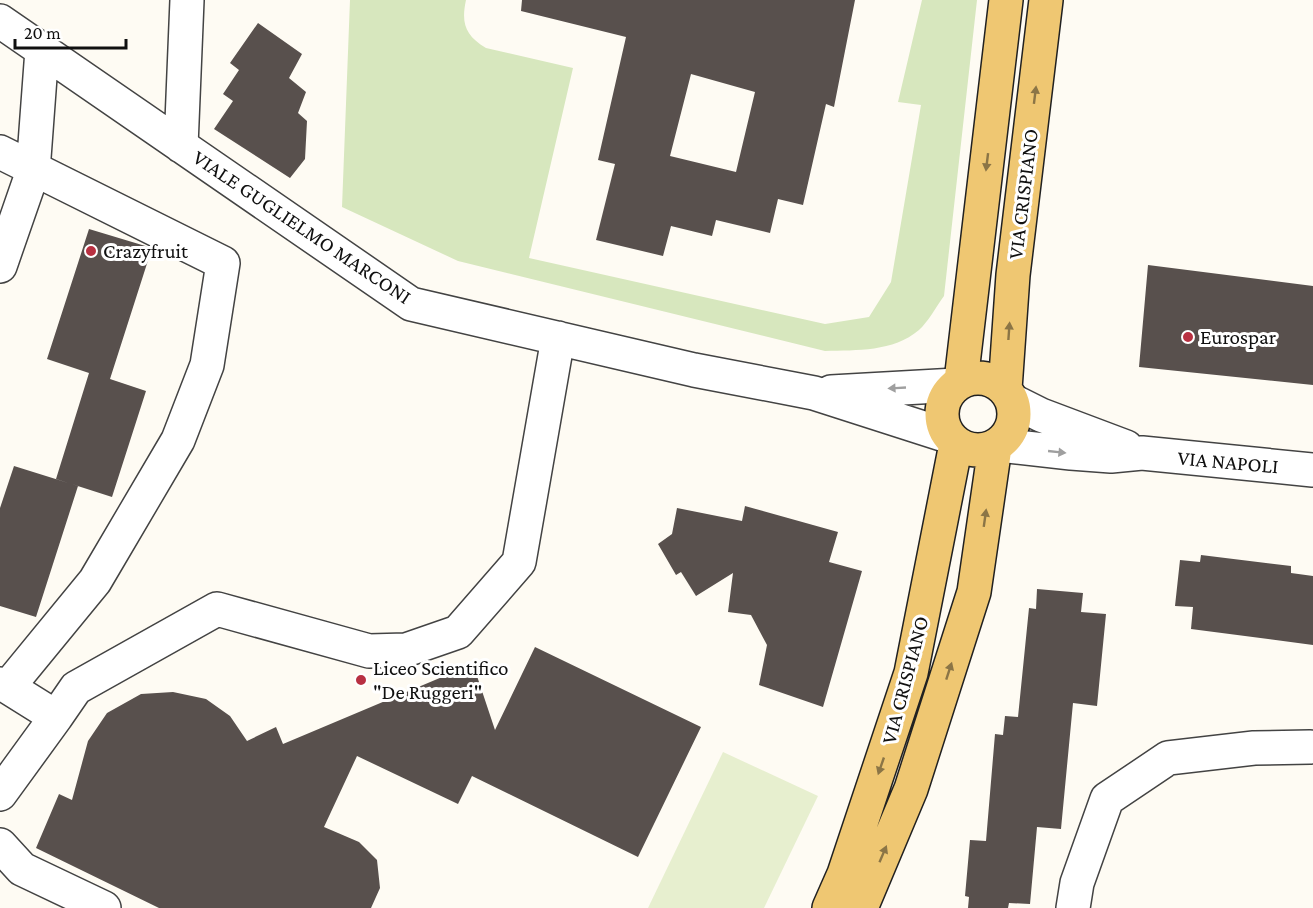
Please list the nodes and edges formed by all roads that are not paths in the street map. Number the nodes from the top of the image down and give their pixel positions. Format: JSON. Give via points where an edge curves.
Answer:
{"nodes":[{"id":1,"x":188,"y":0,"type":"edge"},
{"id":2,"x":1006,"y":0,"type":"edge"},
{"id":3,"x":1046,"y":0,"type":"edge"},
{"id":4,"x":0,"y":21,"type":"edge"},
{"id":5,"x":42,"y":50,"type":"junction"},
{"id":6,"x":181,"y":146,"type":"junction"},
{"id":7,"x":0,"y":152,"type":"edge"},
{"id":8,"x":33,"y":171,"type":"junction"},
{"id":9,"x":0,"y":266,"type":"edge"},
{"id":10,"x":558,"y":338,"type":"junction"},
{"id":11,"x":958,"y":383,"type":"junction"},
{"id":12,"x":814,"y":393,"type":"junction"},
{"id":13,"x":1009,"y":395,"type":"junction"},
{"id":14,"x":952,"y":440,"type":"junction"},
{"id":15,"x":997,"y":446,"type":"junction"},
{"id":16,"x":1142,"y":453,"type":"junction"},
{"id":17,"x":1313,"y":470,"type":"edge"},
{"id":18,"x":4,"y":686,"type":"edge"},
{"id":19,"x":56,"y":717,"type":"junction"},
{"id":20,"x":1310,"y":747,"type":"dead end"},
{"id":21,"x":0,"y":794,"type":"edge"},
{"id":22,"x":0,"y":845,"type":"edge"},
{"id":23,"x":104,"y":908,"type":"edge"},
{"id":24,"x":829,"y":908,"type":"edge"},
{"id":25,"x":861,"y":908,"type":"edge"},
{"id":26,"x":1073,"y":908,"type":"edge"}],
"edges":[{"from":1,"to":6,"type":"street"},
{"from":2,"to":11,"type":"main road","name":"VIA CRISPIANO","one_way":true},
{"from":13,"to":3,"type":"main road","name":"VIA CRISPIANO","one_way":true,"via":[[1013,275]]},
{"from":4,"to":5,"type":"street","name":"VIALE GUGLIELMO MARCONI"},
{"from":5,"to":6,"type":"street","name":"VIALE GUGLIELMO MARCONI"},
{"from":5,"to":8,"type":"street"},
{"from":6,"to":10,"type":"street","name":"VIALE GUGLIELMO MARCONI","via":[[411,303]]},
{"from":7,"to":8,"type":"street"},
{"from":8,"to":9,"type":"street"},
{"from":8,"to":18,"type":"street","via":[[223,263],[207,365],[178,440],[95,581]]},
{"from":10,"to":12,"type":"street","name":"VIALE GUGLIELMO MARCONI"},
{"from":10,"to":19,"type":"street","via":[[519,562],[458,632],[406,650],[369,651],[217,609],[76,688]]},
{"from":11,"to":12,"type":"street","name":"VIALE GUGLIELMO MARCONI","one_way":true},
{"from":11,"to":13,"type":"main road","via":[[976,377],[992,380]]},
{"from":11,"to":14,"type":"main road","via":[[944,399],[941,418]]},
{"from":12,"to":14,"type":"street","name":"VIALE GUGLIELMO MARCONI"},
{"from":13,"to":15,"type":"main road","via":[[1014,425]]},
{"from":13,"to":16,"type":"street","name":"VIA NAPOLI","via":[[1041,415]]},
{"from":14,"to":15,"type":"main road","via":[[975,452]]},
{"from":14,"to":24,"type":"main road","name":"VIA CRISPIANO","one_way":true,"via":[[911,673]]},
{"from":15,"to":16,"type":"street","name":"VIA NAPOLI","one_way":true,"via":[[1111,456]]},
{"from":25,"to":15,"type":"main road","name":"VIA CRISPIANO","one_way":true,"via":[[911,789],[974,592]]},
{"from":16,"to":17,"type":"street","name":"VIA NAPOLI"},
{"from":18,"to":19,"type":"street"},
{"from":19,"to":21,"type":"street"},
{"from":20,"to":26,"type":"street","via":[[1254,748],[1168,758],[1107,799],[1077,884]]},
{"from":22,"to":23,"type":"street","via":[[22,869]]}]}
